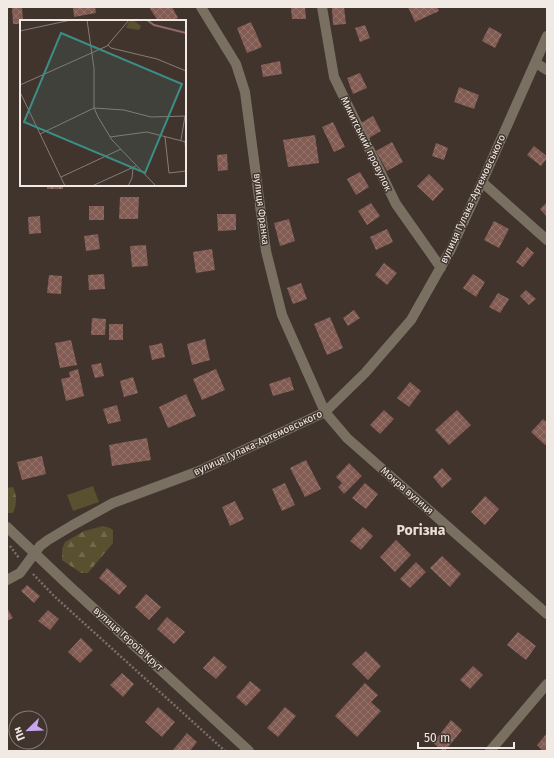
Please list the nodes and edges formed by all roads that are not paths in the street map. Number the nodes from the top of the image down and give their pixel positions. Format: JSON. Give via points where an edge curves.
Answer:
{"nodes":[{"id":1,"x":201,"y":7,"type":"edge"},
{"id":2,"x":322,"y":7,"type":"edge"},
{"id":3,"x":547,"y":36,"type":"edge"},
{"id":4,"x":536,"y":63,"type":"junction"},
{"id":5,"x":547,"y":70,"type":"edge"},
{"id":6,"x":482,"y":182,"type":"junction"},
{"id":7,"x":547,"y":240,"type":"edge"},
{"id":8,"x":441,"y":268,"type":"junction"},
{"id":9,"x":325,"y":412,"type":"junction"},
{"id":10,"x":7,"y":527,"type":"edge"},
{"id":11,"x":35,"y":554,"type":"junction"},
{"id":12,"x":7,"y":580,"type":"edge"},
{"id":13,"x":547,"y":614,"type":"edge"},
{"id":14,"x":547,"y":684,"type":"edge"},
{"id":15,"x":249,"y":751,"type":"edge"},
{"id":16,"x":490,"y":751,"type":"edge"}],
"edges":[{"from":1,"to":9,"type":"street","name":"вулиця Франка","via":[[236,64],[245,92],[266,251],[282,315]]},
{"from":2,"to":8,"type":"street","name":"Микитський провулок","via":[[334,77],[396,204]]},
{"from":3,"to":4,"type":"street","name":"вулиця Гулака-Артемовського"},
{"from":4,"to":5,"type":"street"},
{"from":4,"to":6,"type":"street","name":"вулиця Гулака-Артемовського"},
{"from":6,"to":7,"type":"street"},
{"from":6,"to":8,"type":"street","name":"вулиця Гулака-Артемовського"},
{"from":8,"to":9,"type":"street","name":"вулиця Гулака-Артемовського","via":[[411,320],[365,373]]},
{"from":9,"to":11,"type":"street","name":"вулиця Гулака-Артемовського","via":[[199,471],[113,503],[48,540]]},
{"from":9,"to":13,"type":"street","name":"Мокра вулиця","via":[[347,438]]},
{"from":10,"to":11,"type":"street","name":"вулиця Героїв Крут"},
{"from":11,"to":12,"type":"street","name":"вулиця Гулака-Артемовського","via":[[20,574]]},
{"from":11,"to":15,"type":"street","name":"вулиця Героїв Крут"},
{"from":14,"to":16,"type":"street"}]}
